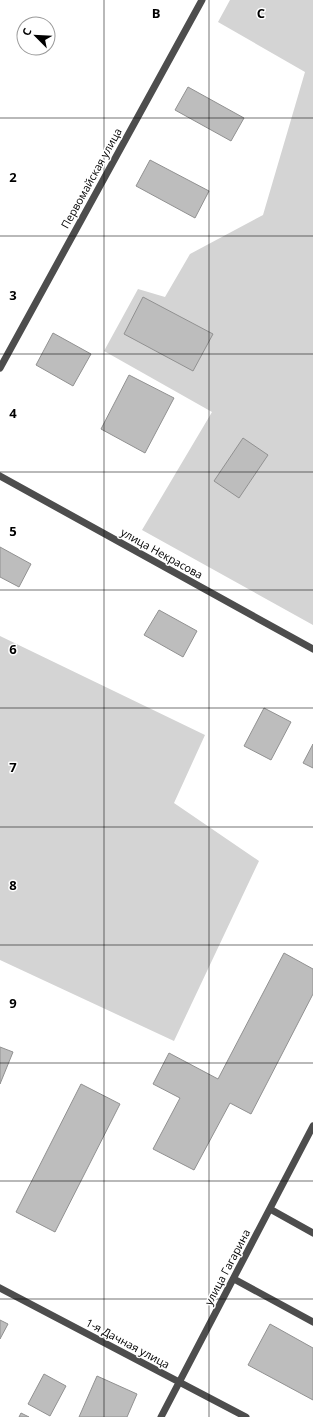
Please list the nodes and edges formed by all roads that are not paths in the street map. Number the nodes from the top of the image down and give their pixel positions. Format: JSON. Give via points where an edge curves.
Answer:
{"nodes":[{"id":1,"x":202,"y":0,"type":"edge"},
{"id":2,"x":0,"y":368,"type":"edge"},
{"id":3,"x":0,"y":476,"type":"edge"},
{"id":4,"x":313,"y":650,"type":"edge"},
{"id":5,"x":313,"y":1126,"type":"edge"},
{"id":6,"x":310,"y":1137,"type":"edge"},
{"id":7,"x":270,"y":1209,"type":"junction"},
{"id":8,"x":313,"y":1232,"type":"edge"},
{"id":9,"x":234,"y":1278,"type":"junction"},
{"id":10,"x":0,"y":1288,"type":"edge"},
{"id":11,"x":313,"y":1322,"type":"edge"},
{"id":12,"x":179,"y":1382,"type":"junction"},
{"id":13,"x":161,"y":1417,"type":"edge"},
{"id":14,"x":246,"y":1417,"type":"edge"}],
"edges":[{"from":1,"to":2,"type":"street","name":"Первомайская улица"},
{"from":3,"to":4,"type":"street","name":"улица Некрасова"},
{"from":5,"to":6,"type":"street","name":"улица Гагарина"},
{"from":6,"to":7,"type":"street","name":"улица Гагарина"},
{"from":7,"to":8,"type":"street"},
{"from":7,"to":9,"type":"street","name":"улица Гагарина"},
{"from":9,"to":11,"type":"street"},
{"from":9,"to":12,"type":"street","name":"улица Гагарина"},
{"from":10,"to":12,"type":"street","name":"1-я Дачная улица"},
{"from":12,"to":13,"type":"street","name":"улица Гагарина"},
{"from":12,"to":14,"type":"street","name":"1-я Дачная улица"}]}
